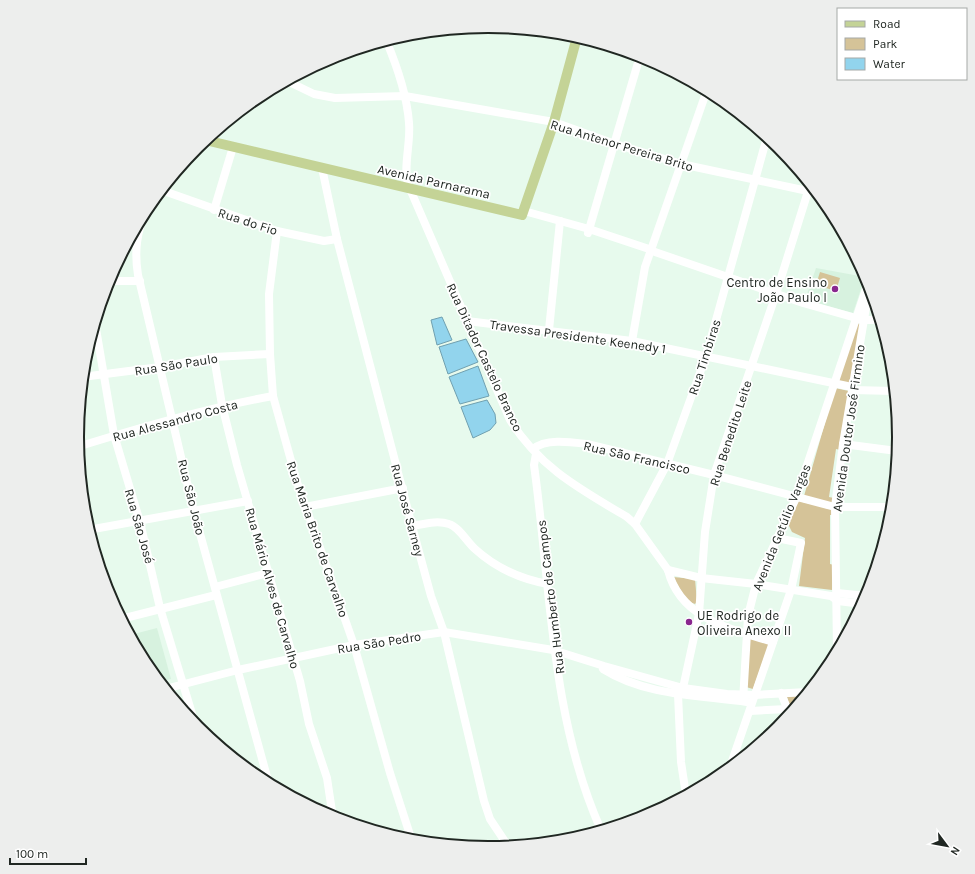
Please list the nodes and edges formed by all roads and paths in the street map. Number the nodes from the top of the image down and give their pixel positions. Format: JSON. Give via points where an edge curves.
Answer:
{"nodes":[{"id":1,"x":576,"y":43,"type":"edge"},
{"id":2,"x":388,"y":46,"type":"edge"},
{"id":3,"x":638,"y":62,"type":"edge"},
{"id":4,"x":292,"y":84,"type":"edge"},
{"id":5,"x":405,"y":96,"type":"junction"},
{"id":6,"x":705,"y":96,"type":"edge"},
{"id":7,"x":554,"y":122,"type":"junction"},
{"id":8,"x":216,"y":138,"type":"edge"},
{"id":9,"x":213,"y":141,"type":"edge"},
{"id":10,"x":234,"y":144,"type":"junction"},
{"id":11,"x":615,"y":144,"type":"junction"},
{"id":12,"x":765,"y":144,"type":"edge"},
{"id":13,"x":681,"y":164,"type":"junction"},
{"id":14,"x":322,"y":166,"type":"junction"},
{"id":15,"x":755,"y":182,"type":"junction"},
{"id":16,"x":412,"y":187,"type":"junction"},
{"id":17,"x":805,"y":188,"type":"edge"},
{"id":18,"x":807,"y":190,"type":"edge"},
{"id":19,"x":166,"y":192,"type":"edge"},
{"id":20,"x":214,"y":210,"type":"junction"},
{"id":21,"x":523,"y":213,"type":"junction"},
{"id":22,"x":559,"y":223,"type":"junction"},
{"id":23,"x":277,"y":231,"type":"junction"},
{"id":24,"x":588,"y":231,"type":"junction"},
{"id":25,"x":337,"y":239,"type":"junction"},
{"id":26,"x":135,"y":240,"type":"edge"},
{"id":27,"x":652,"y":252,"type":"junction"},
{"id":28,"x":728,"y":278,"type":"junction"},
{"id":29,"x":114,"y":281,"type":"edge"},
{"id":30,"x":140,"y":281,"type":"junction"},
{"id":31,"x":776,"y":294,"type":"junction"},
{"id":32,"x":865,"y":294,"type":"edge"},
{"id":33,"x":867,"y":298,"type":"edge"},
{"id":34,"x":860,"y":319,"type":"junction"},
{"id":35,"x":467,"y":320,"type":"junction"},
{"id":36,"x":874,"y":320,"type":"edge"},
{"id":37,"x":548,"y":330,"type":"junction"},
{"id":38,"x":97,"y":334,"type":"edge"},
{"id":39,"x":632,"y":341,"type":"junction"},
{"id":40,"x":270,"y":354,"type":"junction"},
{"id":41,"x":706,"y":356,"type":"junction"},
{"id":42,"x":214,"y":357,"type":"junction"},
{"id":43,"x":753,"y":365,"type":"junction"},
{"id":44,"x":160,"y":367,"type":"junction"},
{"id":45,"x":103,"y":374,"type":"junction"},
{"id":46,"x":88,"y":376,"type":"edge"},
{"id":47,"x":834,"y":385,"type":"junction"},
{"id":48,"x":852,"y":387,"type":"junction"},
{"id":49,"x":888,"y":387,"type":"edge"},
{"id":50,"x":889,"y":390,"type":"edge"},
{"id":51,"x":273,"y":396,"type":"junction"},
{"id":52,"x":222,"y":405,"type":"junction"},
{"id":53,"x":172,"y":418,"type":"junction"},
{"id":54,"x":114,"y":435,"type":"junction"},
{"id":55,"x":842,"y":444,"type":"junction"},
{"id":56,"x":84,"y":445,"type":"edge"},
{"id":57,"x":891,"y":450,"type":"edge"},
{"id":58,"x":534,"y":451,"type":"junction"},
{"id":59,"x":667,"y":464,"type":"junction"},
{"id":60,"x":714,"y":475,"type":"junction"},
{"id":61,"x":403,"y":488,"type":"junction"},
{"id":62,"x":796,"y":498,"type":"junction"},
{"id":63,"x":248,"y":501,"type":"junction"},
{"id":64,"x":306,"y":507,"type":"junction"},
{"id":65,"x":835,"y":507,"type":"junction"},
{"id":66,"x":885,"y":507,"type":"edge"},
{"id":67,"x":194,"y":512,"type":"junction"},
{"id":68,"x":140,"y":522,"type":"junction"},
{"id":69,"x":635,"y":524,"type":"junction"},
{"id":70,"x":412,"y":526,"type":"junction"},
{"id":71,"x":94,"y":529,"type":"edge"},
{"id":72,"x":777,"y":538,"type":"junction"},
{"id":73,"x":668,"y":570,"type":"junction"},
{"id":74,"x":268,"y":573,"type":"junction"},
{"id":75,"x":701,"y":578,"type":"junction"},
{"id":76,"x":548,"y":584,"type":"junction"},
{"id":77,"x":756,"y":584,"type":"junction"},
{"id":78,"x":791,"y":590,"type":"junction"},
{"id":79,"x":216,"y":591,"type":"junction"},
{"id":80,"x":835,"y":596,"type":"junction"},
{"id":81,"x":859,"y":596,"type":"edge"},
{"id":82,"x":856,"y":602,"type":"edge"},
{"id":83,"x":160,"y":608,"type":"junction"},
{"id":84,"x":699,"y":614,"type":"junction"},
{"id":85,"x":126,"y":618,"type":"edge"},
{"id":86,"x":444,"y":632,"type":"junction"},
{"id":87,"x":746,"y":634,"type":"junction"},
{"id":88,"x":837,"y":640,"type":"edge"},
{"id":89,"x":774,"y":642,"type":"junction"},
{"id":90,"x":354,"y":645,"type":"junction"},
{"id":91,"x":553,"y":650,"type":"junction"},
{"id":92,"x":294,"y":658,"type":"junction"},
{"id":93,"x":238,"y":670,"type":"junction"},
{"id":94,"x":183,"y":685,"type":"junction"},
{"id":95,"x":171,"y":688,"type":"edge"},
{"id":96,"x":681,"y":691,"type":"junction"},
{"id":97,"x":800,"y":692,"type":"edge"},
{"id":98,"x":781,"y":693,"type":"junction"},
{"id":99,"x":743,"y":698,"type":"junction"},
{"id":100,"x":752,"y":699,"type":"junction"},
{"id":101,"x":787,"y":708,"type":"edge"},
{"id":102,"x":750,"y":711,"type":"junction"},
{"id":103,"x":192,"y":712,"type":"edge"},
{"id":104,"x":783,"y":712,"type":"edge"},
{"id":105,"x":733,"y":758,"type":"edge"},
{"id":106,"x":267,"y":775,"type":"edge"},
{"id":107,"x":685,"y":789,"type":"edge"},
{"id":108,"x":332,"y":810,"type":"edge"},
{"id":109,"x":599,"y":825,"type":"edge"},
{"id":110,"x":409,"y":833,"type":"edge"},
{"id":111,"x":504,"y":840,"type":"edge"}],
"edges":[{"from":1,"to":7,"type":"main road"},
{"from":2,"to":5,"type":"street"},
{"from":3,"to":11,"type":"street"},
{"from":4,"to":5,"type":"street","name":"Rua Antenor Pereira Brito","via":[[314,94],[335,98]]},
{"from":5,"to":7,"type":"street","name":"Rua Antenor Pereira Brito"},
{"from":5,"to":16,"type":"street","via":[[409,123],[406,177]]},
{"from":6,"to":13,"type":"street"},
{"from":7,"to":11,"type":"street","name":"Rua Antenor Pereira Brito"},
{"from":7,"to":21,"type":"main road"},
{"from":8,"to":10,"type":"main road","name":"Avenida Parnarama"},
{"from":9,"to":10,"type":"main road","name":"Avenida Parnarama"},
{"from":10,"to":14,"type":"main road","name":"Avenida Parnarama"},
{"from":10,"to":20,"type":"street"},
{"from":11,"to":13,"type":"street","name":"Rua Antenor Pereira Brito"},
{"from":11,"to":24,"type":"street"},
{"from":12,"to":15,"type":"street","name":"Rua Timbiras"},
{"from":13,"to":15,"type":"street","name":"Rua Antenor Pereira Brito"},
{"from":13,"to":27,"type":"street"},
{"from":14,"to":16,"type":"main road","name":"Avenida Parnarama"},
{"from":14,"to":25,"type":"street","name":"Rua José Sarney"},
{"from":15,"to":17,"type":"street","name":"Rua Antenor Pereira Brito"},
{"from":15,"to":28,"type":"street","name":"Rua Timbiras"},
{"from":16,"to":21,"type":"main road","name":"Avenida Parnarama"},
{"from":16,"to":35,"type":"street","name":"Rua Ditador Castelo Branco"},
{"from":18,"to":31,"type":"street","name":"Rua Benedito Leite"},
{"from":19,"to":20,"type":"street","name":"Rua do Fio"},
{"from":20,"to":23,"type":"street","name":"Rua do Fio"},
{"from":21,"to":22,"type":"street","name":"Avenida Parnarama"},
{"from":22,"to":24,"type":"street","name":"Avenida Parnarama"},
{"from":22,"to":37,"type":"street"},
{"from":23,"to":25,"type":"street","name":"Rua do Fio","via":[[324,241]]},
{"from":23,"to":40,"type":"street","name":"Rua Maria Brito de Carvalho","via":[[269,294]]},
{"from":24,"to":27,"type":"street","name":"Avenida Parnarama"},
{"from":25,"to":61,"type":"street","name":"Rua José Sarney"},
{"from":26,"to":30,"type":"street","name":"Rua São João","via":[[136,265]]},
{"from":27,"to":28,"type":"street","name":"Avenida Parnarama"},
{"from":27,"to":39,"type":"street","via":[[645,267]]},
{"from":28,"to":31,"type":"street","name":"Avenida Parnarama"},
{"from":28,"to":41,"type":"street","name":"Rua Timbiras"},
{"from":29,"to":30,"type":"street"},
{"from":30,"to":44,"type":"street","name":"Rua São João"},
{"from":31,"to":34,"type":"street","name":"Avenida Parnarama"},
{"from":31,"to":43,"type":"street","name":"Rua Benedito Leite"},
{"from":32,"to":34,"type":"street","name":"Avenida Doutor José Firmino"},
{"from":33,"to":34,"type":"street","name":"Avenida Doutor José Firmino"},
{"from":34,"to":36,"type":"street","name":"Avenida Parnarama"},
{"from":34,"to":47,"type":"street","name":"Avenida Getúlio Vargas"},
{"from":34,"to":48,"type":"street","name":"Avenida Doutor José Firmino"},
{"from":35,"to":37,"type":"street","name":"Travessa Presidente Keenedy 1"},
{"from":35,"to":58,"type":"street","name":"Rua Ditador Castelo Branco","via":[[510,420]]},
{"from":37,"to":39,"type":"street","name":"Travessa Presidente Keenedy 1"},
{"from":38,"to":45,"type":"street","name":"Rua São José"},
{"from":39,"to":41,"type":"street","name":"Travessa Presidente Keenedy 1"},
{"from":40,"to":42,"type":"street","name":"Rua São Paulo"},
{"from":40,"to":51,"type":"street","name":"Rua Maria Brito de Carvalho"},
{"from":41,"to":43,"type":"street","name":"Travessa Presidente Keenedy 1"},
{"from":41,"to":59,"type":"street","name":"Rua Timbiras"},
{"from":42,"to":44,"type":"street","name":"Rua São Paulo"},
{"from":42,"to":52,"type":"street","name":"Rua Mário Alves de Carvalho"},
{"from":43,"to":47,"type":"street","name":"Travessa Presidente Keenedy 1"},
{"from":43,"to":60,"type":"street","name":"Rua Benedito Leite"},
{"from":44,"to":45,"type":"street","name":"Rua São Paulo"},
{"from":44,"to":53,"type":"street","name":"Rua São João"},
{"from":45,"to":46,"type":"street","name":"Rua São Paulo"},
{"from":45,"to":54,"type":"street","name":"Rua São José"},
{"from":47,"to":48,"type":"street","name":"Travessa Presidente Keenedy 1"},
{"from":47,"to":62,"type":"street","name":"Avenida Getúlio Vargas"},
{"from":48,"to":49,"type":"street"},
{"from":48,"to":50,"type":"street"},
{"from":48,"to":55,"type":"street","name":"Avenida Doutor José Firmino"},
{"from":51,"to":52,"type":"street","name":"Rua Alessandro Costa"},
{"from":51,"to":64,"type":"street","name":"Rua Maria Brito de Carvalho"},
{"from":52,"to":53,"type":"street","name":"Rua Alessandro Costa"},
{"from":52,"to":63,"type":"street","name":"Rua Mário Alves de Carvalho"},
{"from":53,"to":54,"type":"street","name":"Rua Alessandro Costa"},
{"from":53,"to":67,"type":"street","name":"Rua São João"},
{"from":54,"to":56,"type":"street","name":"Rua Alessandro Costa"},
{"from":54,"to":68,"type":"street","name":"Rua São José"},
{"from":55,"to":57,"type":"street"},
{"from":55,"to":65,"type":"street","name":"Avenida Doutor José Firmino"},
{"from":58,"to":59,"type":"street","name":"Rua São Francisco","via":[[539,444],[569,442]]},
{"from":58,"to":69,"type":"street","name":"Rua Ditador Castelo Branco","via":[[569,482]]},
{"from":58,"to":76,"type":"street","name":"Rua Humberto de Campos"},
{"from":59,"to":60,"type":"street","name":"Rua São Francisco"},
{"from":59,"to":69,"type":"street","name":"Rua Timbiras"},
{"from":60,"to":62,"type":"street","name":"Rua São Francisco"},
{"from":60,"to":75,"type":"street","name":"Rua Benedito Leite"},
{"from":61,"to":64,"type":"street"},
{"from":61,"to":70,"type":"street","name":"Rua José Sarney"},
{"from":62,"to":65,"type":"street","name":"Rua São Francisco"},
{"from":62,"to":72,"type":"street","name":"Avenida Getúlio Vargas"},
{"from":63,"to":67,"type":"street"},
{"from":63,"to":74,"type":"street","name":"Rua Mário Alves de Carvalho"},
{"from":64,"to":90,"type":"street","name":"Rua Maria Brito de Carvalho"},
{"from":65,"to":66,"type":"street","name":"Rua São Francisco"},
{"from":65,"to":80,"type":"street","name":"Avenida Doutor José Firmino"},
{"from":67,"to":68,"type":"street"},
{"from":67,"to":79,"type":"street","name":"Rua São João"},
{"from":68,"to":71,"type":"street"},
{"from":68,"to":83,"type":"street","name":"Rua São José"},
{"from":69,"to":73,"type":"street","name":"Rua Ditador Castelo Branco"},
{"from":70,"to":76,"type":"street","via":[[435,522],[452,525],[474,549],[505,570],[524,580]]},
{"from":70,"to":86,"type":"street","name":"Rua José Sarney"},
{"from":72,"to":77,"type":"street","name":"Avenida Getúlio Vargas"},
{"from":72,"to":78,"type":"street","via":[[801,543]]},
{"from":73,"to":75,"type":"street"},
{"from":73,"to":84,"type":"street","name":"Rua Ditador Castelo Branco","via":[[682,600]]},
{"from":74,"to":79,"type":"street"},
{"from":74,"to":92,"type":"street","name":"Rua Mário Alves de Carvalho"},
{"from":75,"to":77,"type":"street"},
{"from":75,"to":84,"type":"street","name":"Rua Benedito Leite"},
{"from":76,"to":91,"type":"street","name":"Rua Humberto de Campos"},
{"from":77,"to":78,"type":"street"},
{"from":77,"to":87,"type":"street","name":"Avenida Getúlio Vargas"},
{"from":78,"to":80,"type":"street"},
{"from":78,"to":89,"type":"street"},
{"from":79,"to":83,"type":"street"},
{"from":79,"to":93,"type":"street","name":"Rua São João"},
{"from":80,"to":81,"type":"street"},
{"from":80,"to":82,"type":"street"},
{"from":80,"to":88,"type":"street","name":"Avenida Doutor José Firmino"},
{"from":83,"to":85,"type":"street"},
{"from":83,"to":94,"type":"street","name":"Rua São José"},
{"from":84,"to":87,"type":"street","name":"Rua Ditador Castelo Branco","via":[[722,626]]},
{"from":84,"to":96,"type":"street","name":"Rua Benedito Leite"},
{"from":86,"to":90,"type":"street","name":"Rua São Pedro"},
{"from":86,"to":91,"type":"street","name":"Rua São Pedro"},
{"from":86,"to":111,"type":"street","name":"Rua José Sarney","via":[[484,800],[490,819]]},
{"from":87,"to":89,"type":"street","name":"Rua Ditador Castelo Branco"},
{"from":87,"to":99,"type":"street","name":"Avenida Getúlio Vargas"},
{"from":89,"to":100,"type":"street"},
{"from":90,"to":92,"type":"street","name":"Rua São Pedro"},
{"from":90,"to":110,"type":"street","name":"Rua Maria Brito de Carvalho"},
{"from":91,"to":96,"type":"street","name":"Rua São Pedro"},
{"from":91,"to":109,"type":"street","name":"Rua Humberto de Campos","via":[[583,784]]},
{"from":92,"to":93,"type":"street","name":"Rua São Pedro"},
{"from":92,"to":108,"type":"street","name":"Rua Mário Alves de Carvalho","via":[[309,724],[328,778]]},
{"from":93,"to":94,"type":"street","name":"Rua São Pedro"},
{"from":93,"to":106,"type":"street","name":"Rua São João"},
{"from":94,"to":95,"type":"street","name":"Rua São Pedro"},
{"from":94,"to":103,"type":"street","name":"Rua São José"},
{"from":96,"to":99,"type":"street","name":"Rua São Pedro"},
{"from":96,"to":107,"type":"street","name":"Rua Benedito Leite","via":[[681,762]]},
{"from":97,"to":98,"type":"street","name":"Rua São Pedro"},
{"from":98,"to":100,"type":"street","name":"Rua São Pedro"},
{"from":98,"to":101,"type":"street"},
{"from":99,"to":100,"type":"street","name":"Rua São Pedro"},
{"from":100,"to":102,"type":"street"},
{"from":102,"to":104,"type":"street"},
{"from":102,"to":105,"type":"street"}]}
